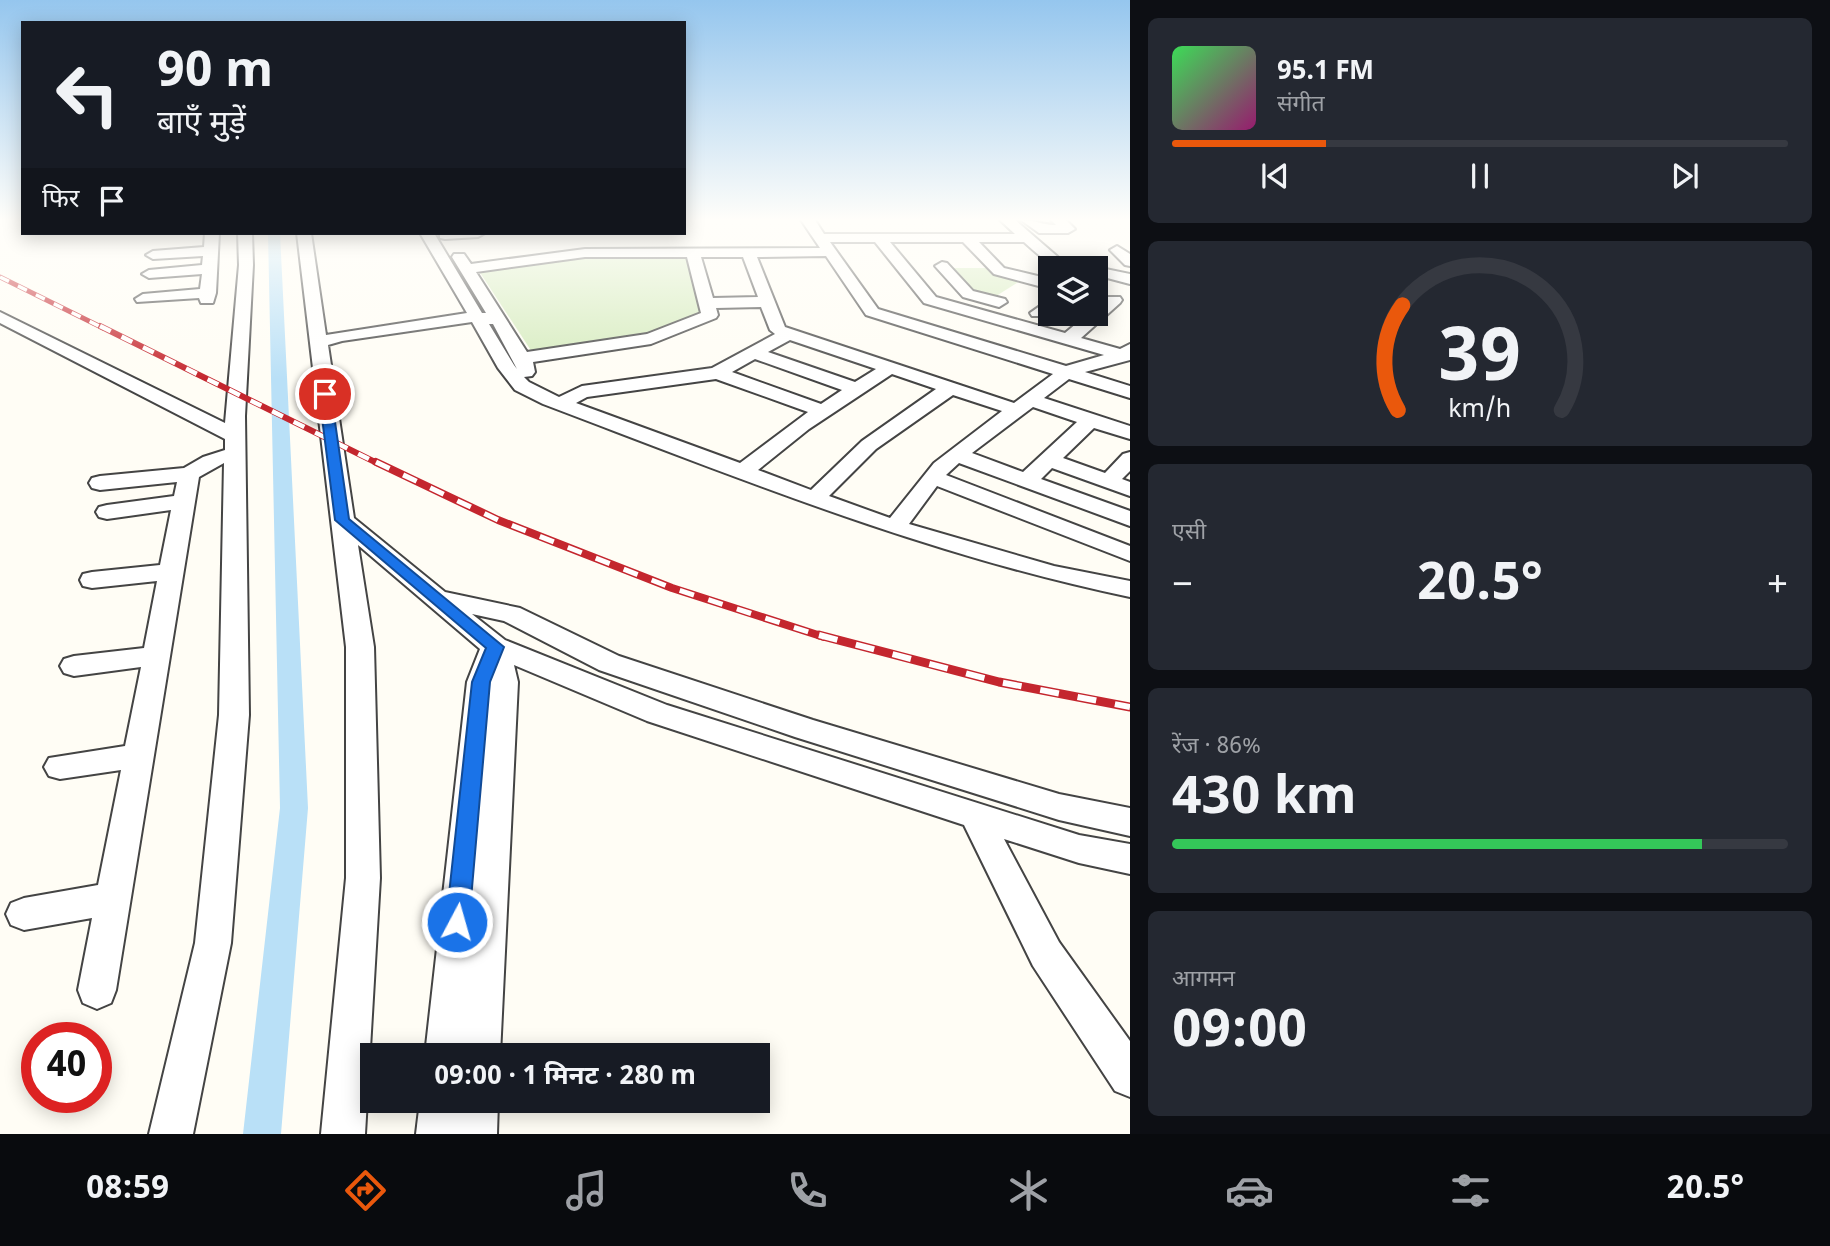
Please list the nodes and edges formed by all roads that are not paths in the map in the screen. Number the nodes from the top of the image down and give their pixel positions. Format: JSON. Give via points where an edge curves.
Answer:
{"nodes":[{"id":1,"x":160,"y":273,"type":"edge"},
{"id":2,"x":209,"y":273,"type":"edge"},
{"id":3,"x":246,"y":273,"type":"edge"},
{"id":4,"x":309,"y":273,"type":"edge"},
{"id":5,"x":450,"y":273,"type":"edge"},
{"id":6,"x":469,"y":273,"type":"edge"},
{"id":7,"x":698,"y":273,"type":"edge"},
{"id":8,"x":756,"y":273,"type":"edge"},
{"id":9,"x":845,"y":273,"type":"edge"},
{"id":10,"x":924,"y":273,"type":"edge"},
{"id":11,"x":933,"y":273,"type":"edge"},
{"id":12,"x":1006,"y":273,"type":"edge"},
{"id":13,"x":149,"y":274,"type":"dead end"},
{"id":14,"x":1108,"y":274,"type":"edge"},
{"id":15,"x":1030,"y":279,"type":"junction"},
{"id":16,"x":1130,"y":279,"type":"edge"},
{"id":17,"x":1038,"y":281,"type":"edge"},
{"id":18,"x":143,"y":299,"type":"dead end"},
{"id":19,"x":995,"y":301,"type":"junction"},
{"id":20,"x":767,"y":302,"type":"junction"},
{"id":21,"x":706,"y":303,"type":"junction"},
{"id":22,"x":1033,"y":309,"type":"edge"},
{"id":23,"x":0,"y":317,"type":"edge"},
{"id":24,"x":498,"y":320,"type":"junction"},
{"id":25,"x":478,"y":321,"type":"junction"},
{"id":26,"x":1084,"y":326,"type":"edge"},
{"id":27,"x":789,"y":334,"type":"junction"},
{"id":28,"x":1069,"y":339,"type":"junction"},
{"id":29,"x":318,"y":343,"type":"junction"},
{"id":30,"x":754,"y":353,"type":"junction"},
{"id":31,"x":1128,"y":354,"type":"edge"},
{"id":32,"x":522,"y":358,"type":"junction"},
{"id":33,"x":890,"y":368,"type":"junction"},
{"id":34,"x":1067,"y":372,"type":"junction"},
{"id":35,"x":717,"y":373,"type":"junction"},
{"id":36,"x":522,"y":386,"type":"junction"},
{"id":37,"x":950,"y":388,"type":"junction"},
{"id":38,"x":857,"y":389,"type":"junction"},
{"id":39,"x":1130,"y":392,"type":"edge"},
{"id":40,"x":561,"y":403,"type":"junction"},
{"id":41,"x":1024,"y":405,"type":"junction"},
{"id":42,"x":823,"y":411,"type":"junction"},
{"id":43,"x":1091,"y":420,"type":"junction"},
{"id":44,"x":1130,"y":433,"type":"edge"},
{"id":45,"x":235,"y":445,"type":"junction"},
{"id":46,"x":957,"y":455,"type":"junction"},
{"id":47,"x":1130,"y":458,"type":"edge"},
{"id":48,"x":1048,"y":460,"type":"junction"},
{"id":49,"x":743,"y":471,"type":"junction"},
{"id":50,"x":933,"y":477,"type":"junction"},
{"id":51,"x":1026,"y":481,"type":"junction"},
{"id":52,"x":1108,"y":482,"type":"junction"},
{"id":53,"x":100,"y":483,"type":"dead end"},
{"id":54,"x":187,"y":488,"type":"junction"},
{"id":55,"x":1130,"y":489,"type":"edge"},
{"id":56,"x":815,"y":498,"type":"junction"},
{"id":57,"x":107,"y":512,"type":"dead end"},
{"id":58,"x":342,"y":520,"type":"junction"},
{"id":59,"x":1130,"y":520,"type":"edge"},
{"id":60,"x":895,"y":527,"type":"junction"},
{"id":61,"x":1130,"y":554,"type":"edge"},
{"id":62,"x":171,"y":572,"type":"junction"},
{"id":63,"x":92,"y":580,"type":"dead end"},
{"id":64,"x":1130,"y":589,"type":"edge"},
{"id":65,"x":436,"y":598,"type":"junction"},
{"id":66,"x":495,"y":647,"type":"junction"},
{"id":67,"x":156,"y":656,"type":"junction"},
{"id":68,"x":74,"y":666,"type":"dead end"},
{"id":69,"x":137,"y":756,"type":"junction"},
{"id":70,"x":60,"y":767,"type":"dead end"},
{"id":71,"x":975,"y":815,"type":"junction"},
{"id":72,"x":1130,"y":822,"type":"edge"},
{"id":73,"x":1130,"y":859,"type":"edge"},
{"id":74,"x":113,"y":898,"type":"junction"},
{"id":75,"x":24,"y":914,"type":"dead end"},
{"id":76,"x":97,"y":990,"type":"dead end"},
{"id":77,"x":446,"y":1043,"type":"edge"},
{"id":78,"x":481,"y":1043,"type":"edge"},
{"id":79,"x":1130,"y":1076,"type":"edge"},
{"id":80,"x":440,"y":1113,"type":"edge"},
{"id":81,"x":476,"y":1113,"type":"edge"},
{"id":82,"x":170,"y":1134,"type":"edge"},
{"id":83,"x":342,"y":1134,"type":"edge"},
{"id":84,"x":438,"y":1134,"type":"edge"},
{"id":85,"x":475,"y":1134,"type":"edge"}],
"edges":[{"from":1,"to":13,"type":"street"},
{"from":2,"to":18,"type":"street","via":[[208,297]]},
{"from":3,"to":45,"type":"street"},
{"from":4,"to":29,"type":"street"},
{"from":5,"to":25,"type":"street"},
{"from":6,"to":24,"type":"street"},
{"from":7,"to":21,"type":"street"},
{"from":8,"to":20,"type":"street"},
{"from":9,"to":34,"type":"street","via":[[872,312]]},
{"from":10,"to":28,"type":"street","via":[[930,300]]},
{"from":11,"to":19,"type":"street","via":[[968,294]]},
{"from":12,"to":15,"type":"street"},
{"from":14,"to":16,"type":"street"},
{"from":15,"to":17,"type":"street"},
{"from":15,"to":19,"type":"street"},
{"from":19,"to":22,"type":"street"},
{"from":20,"to":21,"type":"street"},
{"from":20,"to":27,"type":"street","via":[[778,330]]},
{"from":21,"to":32,"type":"street","via":[[710,315],[651,339]]},
{"from":23,"to":45,"type":"street"},
{"from":24,"to":25,"type":"street"},
{"from":24,"to":32,"type":"street"},
{"from":25,"to":29,"type":"street","via":[[341,344]]},
{"from":25,"to":36,"type":"street"},
{"from":26,"to":28,"type":"street"},
{"from":27,"to":30,"type":"street"},
{"from":27,"to":33,"type":"street"},
{"from":28,"to":31,"type":"street"},
{"from":29,"to":58,"type":"street"},
{"from":30,"to":35,"type":"street"},
{"from":30,"to":38,"type":"street"},
{"from":31,"to":34,"type":"street"},
{"from":32,"to":36,"type":"street","via":[[527,366]]},
{"from":33,"to":37,"type":"street"},
{"from":33,"to":38,"type":"street"},
{"from":34,"to":39,"type":"street"},
{"from":34,"to":41,"type":"street"},
{"from":35,"to":40,"type":"street","via":[[582,393]]},
{"from":35,"to":42,"type":"street"},
{"from":36,"to":40,"type":"street"},
{"from":37,"to":41,"type":"street"},
{"from":37,"to":56,"type":"street","via":[[869,445]]},
{"from":38,"to":42,"type":"street"},
{"from":40,"to":49,"type":"street"},
{"from":41,"to":43,"type":"street"},
{"from":41,"to":46,"type":"street"},
{"from":42,"to":49,"type":"street"},
{"from":43,"to":44,"type":"street"},
{"from":43,"to":48,"type":"street"},
{"from":45,"to":54,"type":"street","via":[[210,461]]},
{"from":45,"to":82,"type":"street","via":[[234,715],[213,943]]},
{"from":46,"to":50,"type":"street"},
{"from":46,"to":51,"type":"street"},
{"from":47,"to":52,"type":"street"},
{"from":48,"to":51,"type":"street"},
{"from":48,"to":52,"type":"street"},
{"from":49,"to":56,"type":"street"},
{"from":50,"to":60,"type":"street"},
{"from":50,"to":61,"type":"street"},
{"from":51,"to":59,"type":"street"},
{"from":52,"to":55,"type":"street"},
{"from":53,"to":54,"type":"street"},
{"from":54,"to":57,"type":"street"},
{"from":54,"to":62,"type":"street"},
{"from":56,"to":60,"type":"street"},
{"from":58,"to":65,"type":"street"},
{"from":58,"to":83,"type":"street","via":[[360,647],[363,878]]},
{"from":60,"to":64,"type":"street","via":[[1051,573]]},
{"from":62,"to":63,"type":"street"},
{"from":62,"to":67,"type":"street"},
{"from":65,"to":66,"type":"street"},
{"from":65,"to":72,"type":"street","via":[[511,614],[609,663],[806,729],[1059,807]]},
{"from":66,"to":71,"type":"street","via":[[657,713]]},
{"from":66,"to":77,"type":"street","via":[[481,682]]},
{"from":66,"to":78,"type":"street","via":[[504,682]]},
{"from":67,"to":68,"type":"street"},
{"from":67,"to":69,"type":"street"},
{"from":69,"to":70,"type":"street"},
{"from":69,"to":74,"type":"street"},
{"from":71,"to":73,"type":"street","via":[[1079,849]]},
{"from":71,"to":79,"type":"street","via":[[1046,954]]},
{"from":74,"to":75,"type":"street"},
{"from":74,"to":76,"type":"street"},
{"from":80,"to":84,"type":"street"},
{"from":81,"to":85,"type":"street"}]}
